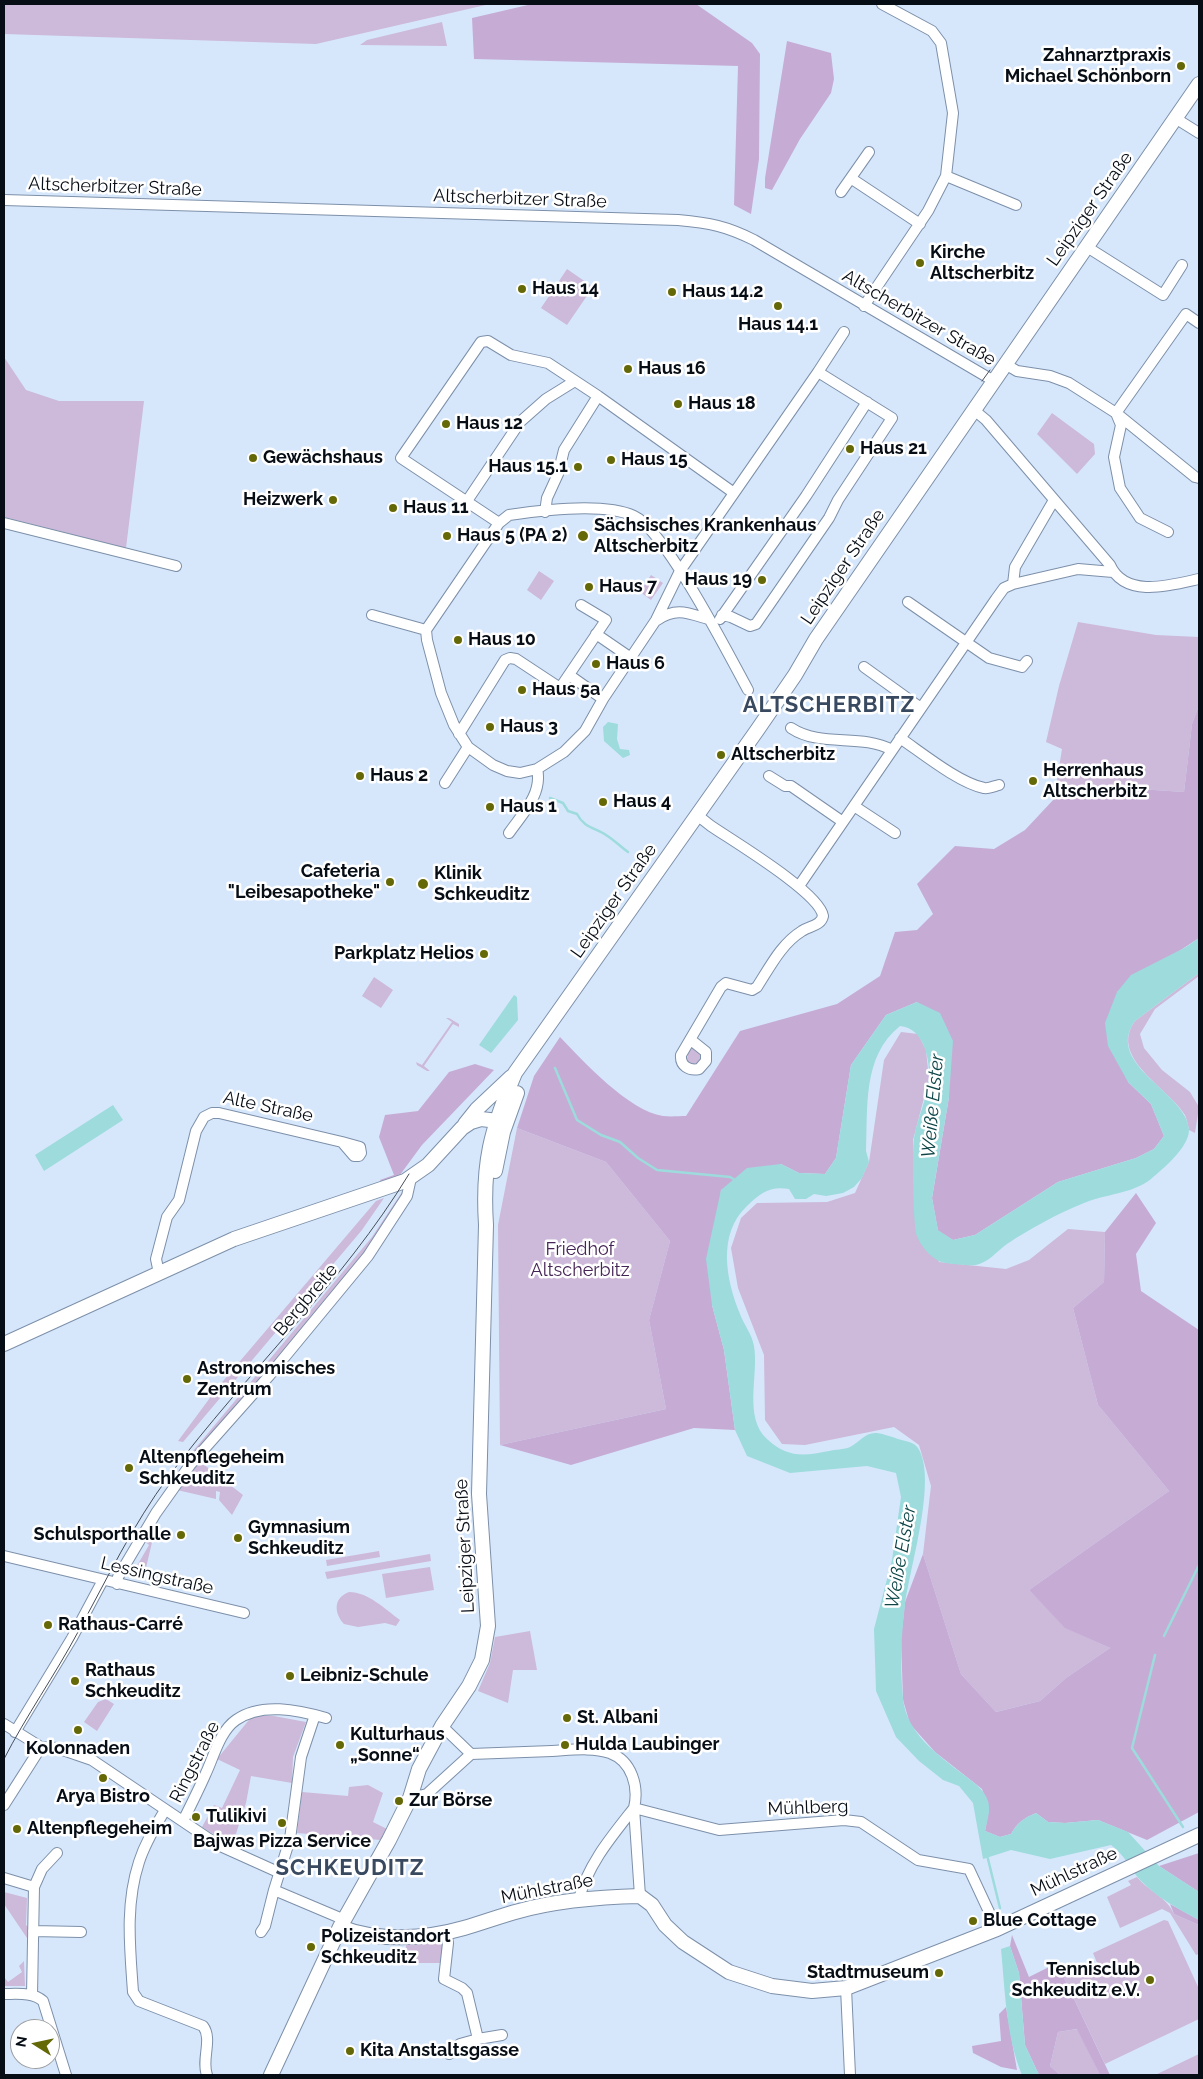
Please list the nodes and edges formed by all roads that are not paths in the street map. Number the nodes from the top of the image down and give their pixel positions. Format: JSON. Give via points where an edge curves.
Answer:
{"nodes":[{"id":1,"x":882,"y":4,"type":"edge"},
{"id":2,"x":1199,"y":84,"type":"edge"},
{"id":3,"x":1176,"y":118,"type":"junction"},
{"id":4,"x":1199,"y":133,"type":"edge"},
{"id":5,"x":869,"y":152,"type":"dead end"},
{"id":6,"x":946,"y":176,"type":"junction"},
{"id":7,"x":852,"y":178,"type":"junction"},
{"id":8,"x":841,"y":192,"type":"dead end"},
{"id":9,"x":4,"y":200,"type":"edge"},
{"id":10,"x":1016,"y":205,"type":"dead end"},
{"id":11,"x":920,"y":224,"type":"junction"},
{"id":12,"x":1087,"y":246,"type":"junction"},
{"id":13,"x":1182,"y":265,"type":"dead end"},
{"id":14,"x":864,"y":306,"type":"junction"},
{"id":15,"x":1199,"y":323,"type":"edge"},
{"id":16,"x":844,"y":332,"type":"dead end"},
{"id":17,"x":1005,"y":364,"type":"junction"},
{"id":18,"x":818,"y":372,"type":"junction"},
{"id":19,"x":994,"y":380,"type":"junction"},
{"id":20,"x":575,"y":381,"type":"junction"},
{"id":21,"x":598,"y":396,"type":"junction"},
{"id":22,"x":867,"y":402,"type":"junction"},
{"id":23,"x":974,"y":410,"type":"junction"},
{"id":24,"x":1116,"y":413,"type":"junction"},
{"id":25,"x":1142,"y":435,"type":"junction"},
{"id":26,"x":1120,"y":436,"type":"junction"},
{"id":27,"x":1199,"y":478,"type":"edge"},
{"id":28,"x":734,"y":493,"type":"junction"},
{"id":29,"x":1054,"y":500,"type":"junction"},
{"id":30,"x":467,"y":501,"type":"junction"},
{"id":31,"x":544,"y":512,"type":"junction"},
{"id":32,"x":4,"y":523,"type":"edge"},
{"id":33,"x":500,"y":524,"type":"junction"},
{"id":34,"x":1168,"y":532,"type":"dead end"},
{"id":35,"x":176,"y":566,"type":"dead end"},
{"id":36,"x":680,"y":571,"type":"junction"},
{"id":37,"x":1113,"y":572,"type":"junction"},
{"id":38,"x":1199,"y":579,"type":"edge"},
{"id":39,"x":1013,"y":584,"type":"junction"},
{"id":40,"x":908,"y":602,"type":"dead end"},
{"id":41,"x":581,"y":605,"type":"dead end"},
{"id":42,"x":372,"y":615,"type":"dead end"},
{"id":43,"x":722,"y":615,"type":"junction"},
{"id":44,"x":656,"y":620,"type":"junction"},
{"id":45,"x":711,"y":623,"type":"junction"},
{"id":46,"x":426,"y":630,"type":"junction"},
{"id":47,"x":596,"y":634,"type":"junction"},
{"id":48,"x":967,"y":641,"type":"junction"},
{"id":49,"x":631,"y":658,"type":"junction"},
{"id":50,"x":1027,"y":661,"type":"dead end"},
{"id":51,"x":864,"y":668,"type":"dead end"},
{"id":52,"x":569,"y":675,"type":"junction"},
{"id":53,"x":748,"y":690,"type":"dead end"},
{"id":54,"x":603,"y":699,"type":"junction"},
{"id":55,"x":921,"y":708,"type":"junction"},
{"id":56,"x":791,"y":728,"type":"dead end"},
{"id":57,"x":459,"y":734,"type":"junction"},
{"id":58,"x":900,"y":738,"type":"junction"},
{"id":59,"x":468,"y":747,"type":"junction"},
{"id":60,"x":892,"y":750,"type":"junction"},
{"id":61,"x":538,"y":769,"type":"junction"},
{"id":62,"x":768,"y":776,"type":"dead end"},
{"id":63,"x":445,"y":783,"type":"dead end"},
{"id":64,"x":999,"y":785,"type":"dead end"},
{"id":65,"x":854,"y":806,"type":"junction"},
{"id":66,"x":697,"y":815,"type":"junction"},
{"id":67,"x":843,"y":822,"type":"junction"},
{"id":68,"x":895,"y":832,"type":"dead end"},
{"id":69,"x":509,"y":833,"type":"dead end"},
{"id":70,"x":799,"y":886,"type":"junction"},
{"id":71,"x":541,"y":1038,"type":"junction"},
{"id":72,"x":691,"y":1040,"type":"dead end"},
{"id":73,"x":515,"y":1073,"type":"junction"},
{"id":74,"x":485,"y":1103,"type":"junction"},
{"id":75,"x":507,"y":1105,"type":"junction"},
{"id":76,"x":501,"y":1121,"type":"junction"},
{"id":77,"x":462,"y":1128,"type":"junction"},
{"id":78,"x":342,"y":1142,"type":"dead end"},
{"id":79,"x":411,"y":1178,"type":"junction"},
{"id":80,"x":486,"y":1225,"type":"junction"},
{"id":81,"x":158,"y":1273,"type":"junction"},
{"id":82,"x":4,"y":1344,"type":"edge"},
{"id":83,"x":4,"y":1556,"type":"edge"},
{"id":84,"x":103,"y":1580,"type":"junction"},
{"id":85,"x":117,"y":1584,"type":"junction"},
{"id":86,"x":244,"y":1614,"type":"dead end"},
{"id":87,"x":315,"y":1715,"type":"junction"},
{"id":88,"x":326,"y":1718,"type":"dead end"},
{"id":89,"x":4,"y":1724,"type":"edge"},
{"id":90,"x":442,"y":1726,"type":"junction"},
{"id":91,"x":16,"y":1732,"type":"junction"},
{"id":92,"x":41,"y":1747,"type":"junction"},
{"id":93,"x":471,"y":1754,"type":"junction"},
{"id":94,"x":410,"y":1798,"type":"junction"},
{"id":95,"x":4,"y":1806,"type":"edge"},
{"id":96,"x":634,"y":1808,"type":"junction"},
{"id":97,"x":165,"y":1810,"type":"junction"},
{"id":98,"x":182,"y":1821,"type":"junction"},
{"id":99,"x":1199,"y":1835,"type":"edge"},
{"id":100,"x":57,"y":1853,"type":"dead end"},
{"id":101,"x":278,"y":1872,"type":"junction"},
{"id":102,"x":4,"y":1878,"type":"edge"},
{"id":103,"x":34,"y":1887,"type":"junction"},
{"id":104,"x":274,"y":1890,"type":"junction"},
{"id":105,"x":640,"y":1896,"type":"junction"},
{"id":106,"x":579,"y":1899,"type":"junction"},
{"id":107,"x":342,"y":1924,"type":"junction"},
{"id":108,"x":997,"y":1929,"type":"junction"},
{"id":109,"x":33,"y":1931,"type":"junction"},
{"id":110,"x":81,"y":1932,"type":"dead end"},
{"id":111,"x":261,"y":1932,"type":"dead end"},
{"id":112,"x":446,"y":1933,"type":"junction"},
{"id":113,"x":846,"y":1988,"type":"junction"},
{"id":114,"x":4,"y":1994,"type":"edge"},
{"id":115,"x":32,"y":1995,"type":"junction"},
{"id":116,"x":502,"y":2035,"type":"dead end"},
{"id":117,"x":478,"y":2039,"type":"junction"},
{"id":118,"x":450,"y":2054,"type":"dead end"},
{"id":119,"x":849,"y":2070,"type":"edge"},
{"id":120,"x":66,"y":2075,"type":"edge"},
{"id":121,"x":207,"y":2075,"type":"edge"},
{"id":122,"x":271,"y":2075,"type":"edge"},
{"id":123,"x":845,"y":2075,"type":"edge"}],
"edges":[{"from":1,"to":6,"type":"street","via":[[932,31],[941,42],[953,114]]},
{"from":2,"to":3,"type":"street","name":"Leipziger Straße"},
{"from":3,"to":4,"type":"street"},
{"from":3,"to":12,"type":"street","name":"Leipziger Straße"},
{"from":5,"to":7,"type":"street"},
{"from":6,"to":10,"type":"street"},
{"from":6,"to":11,"type":"street"},
{"from":7,"to":8,"type":"street"},
{"from":7,"to":11,"type":"street"},
{"from":9,"to":14,"type":"street","name":"Altscherbitzer Straße","via":[[710,223],[730,228],[754,240]]},
{"from":11,"to":14,"type":"street"},
{"from":12,"to":13,"type":"street","via":[[1163,295]]},
{"from":12,"to":17,"type":"street","name":"Leipziger Straße"},
{"from":14,"to":19,"type":"street","name":"Altscherbitzer Straße"},
{"from":15,"to":24,"type":"street","via":[[1186,314]]},
{"from":16,"to":18,"type":"street"},
{"from":17,"to":19,"type":"street","name":"Leipziger Straße"},
{"from":17,"to":24,"type":"street","via":[[1017,371],[1069,382]]},
{"from":18,"to":22,"type":"street"},
{"from":18,"to":28,"type":"street"},
{"from":19,"to":23,"type":"street","name":"Leipziger Straße"},
{"from":20,"to":21,"type":"street"},
{"from":20,"to":30,"type":"street","via":[[546,399],[520,422]]},
{"from":20,"to":30,"type":"street","via":[[548,364],[519,358],[488,341],[481,342],[401,458]]},
{"from":21,"to":28,"type":"street"},
{"from":21,"to":31,"type":"street","via":[[564,450]]},
{"from":22,"to":43,"type":"street"},
{"from":22,"to":43,"type":"street","via":[[892,418],[829,518],[756,624],[750,626]]},
{"from":23,"to":29,"type":"street"},
{"from":23,"to":66,"type":"street","name":"Leipziger Straße"},
{"from":24,"to":25,"type":"street"},
{"from":24,"to":26,"type":"street","via":[[1121,425]]},
{"from":25,"to":26,"type":"street"},
{"from":25,"to":27,"type":"street"},
{"from":26,"to":34,"type":"street","via":[[1114,457],[1120,488],[1140,518]]},
{"from":28,"to":36,"type":"street"},
{"from":29,"to":37,"type":"street"},
{"from":29,"to":39,"type":"street","via":[[1015,567]]},
{"from":30,"to":33,"type":"street"},
{"from":31,"to":33,"type":"street","via":[[509,515]]},
{"from":31,"to":36,"type":"street","via":[[606,509],[636,516],[653,533]]},
{"from":32,"to":35,"type":"street"},
{"from":33,"to":46,"type":"street"},
{"from":36,"to":44,"type":"street"},
{"from":36,"to":45,"type":"street"},
{"from":37,"to":38,"type":"street","via":[[1130,583],[1152,588]]},
{"from":37,"to":39,"type":"street","via":[[1078,568]]},
{"from":39,"to":48,"type":"street","via":[[1004,588]]},
{"from":40,"to":48,"type":"street"},
{"from":41,"to":47,"type":"street","via":[[606,620]]},
{"from":42,"to":46,"type":"street"},
{"from":43,"to":45,"type":"street"},
{"from":44,"to":45,"type":"street","via":[[676,611]]},
{"from":44,"to":49,"type":"street"},
{"from":45,"to":53,"type":"street"},
{"from":46,"to":57,"type":"street","via":[[441,693]]},
{"from":47,"to":49,"type":"street"},
{"from":47,"to":52,"type":"street"},
{"from":48,"to":50,"type":"street","via":[[989,658],[1022,667]]},
{"from":48,"to":55,"type":"street"},
{"from":49,"to":54,"type":"street"},
{"from":51,"to":55,"type":"street"},
{"from":52,"to":54,"type":"street"},
{"from":52,"to":57,"type":"street","via":[[560,688],[516,659],[504,660]]},
{"from":54,"to":61,"type":"street","via":[[584,731],[564,752]]},
{"from":55,"to":58,"type":"street"},
{"from":56,"to":60,"type":"street","via":[[808,737],[871,743]]},
{"from":57,"to":59,"type":"street"},
{"from":58,"to":60,"type":"street"},
{"from":58,"to":64,"type":"street","via":[[966,780],[985,788]]},
{"from":59,"to":61,"type":"street","via":[[507,772]]},
{"from":59,"to":63,"type":"street"},
{"from":60,"to":65,"type":"street"},
{"from":61,"to":69,"type":"street","via":[[538,789]]},
{"from":62,"to":67,"type":"street","via":[[791,786]]},
{"from":65,"to":67,"type":"street"},
{"from":65,"to":68,"type":"street"},
{"from":66,"to":70,"type":"street"},
{"from":66,"to":71,"type":"street","name":"Leipziger Straße"},
{"from":67,"to":70,"type":"street"},
{"from":70,"to":72,"type":"street","via":[[820,906],[823,916],[820,922],[801,931],[784,947],[757,987],[752,990],[726,983],[721,987]]},
{"from":71,"to":73,"type":"street","name":"Leipziger Straße"},
{"from":71,"to":75,"type":"street","name":"Leipziger Straße"},
{"from":73,"to":74,"type":"street","name":"Leipziger Straße"},
{"from":73,"to":75,"type":"street","name":"Leipziger Straße"},
{"from":74,"to":75,"type":"street"},
{"from":74,"to":77,"type":"street","name":"Leipziger Straße"},
{"from":75,"to":76,"type":"street","name":"Leipziger Straße"},
{"from":76,"to":77,"type":"street","via":[[476,1120]]},
{"from":76,"to":80,"type":"street","name":"Leipziger Straße"},
{"from":76,"to":80,"type":"street","name":"Leipziger Straße","via":[[490,1141],[484,1195]]},
{"from":77,"to":79,"type":"street","via":[[428,1165]]},
{"from":78,"to":81,"type":"street","name":"Alte Straße","via":[[219,1113],[204,1117],[196,1131],[180,1200],[167,1217],[156,1259]]},
{"from":79,"to":81,"type":"street","via":[[234,1239]]},
{"from":79,"to":85,"type":"street","name":"Bergbreite","via":[[407,1196],[368,1256],[190,1465],[156,1513]]},
{"from":80,"to":90,"type":"street","name":"Leipziger Straße","via":[[479,1494],[488,1626],[482,1660]]},
{"from":81,"to":82,"type":"street"},
{"from":83,"to":84,"type":"street","name":"Lessingstraße"},
{"from":84,"to":85,"type":"street","name":"Lessingstraße"},
{"from":84,"to":91,"type":"street"},
{"from":85,"to":86,"type":"street","name":"Lessingstraße"},
{"from":87,"to":88,"type":"street","name":"Ringstraße"},
{"from":87,"to":98,"type":"street","name":"Ringstraße","via":[[264,1710],[234,1720],[222,1737]]},
{"from":87,"to":101,"type":"street","via":[[301,1757],[291,1830]]},
{"from":89,"to":91,"type":"street"},
{"from":90,"to":93,"type":"street"},
{"from":90,"to":94,"type":"street","name":"Leipziger Straße","via":[[418,1769]]},
{"from":91,"to":92,"type":"street"},
{"from":92,"to":95,"type":"street"},
{"from":92,"to":97,"type":"street","via":[[57,1748],[92,1760]]},
{"from":93,"to":94,"type":"street","via":[[427,1794]]},
{"from":93,"to":96,"type":"street","via":[[590,1749],[611,1754],[624,1764],[636,1782]]},
{"from":94,"to":107,"type":"street","name":"Leipziger Straße"},
{"from":96,"to":105,"type":"street"},
{"from":96,"to":106,"type":"street","via":[[588,1873]]},
{"from":96,"to":108,"type":"street","name":"Mühlberg","via":[[719,1830],[844,1820],[861,1822],[918,1860],[969,1870]]},
{"from":97,"to":98,"type":"street"},
{"from":97,"to":121,"type":"street","name":"Ringstraße","via":[[138,1862],[131,1896],[128,1926],[134,1992],[139,2001],[203,2026],[207,2036],[204,2061]]},
{"from":98,"to":101,"type":"street","via":[[218,1845]]},
{"from":99,"to":108,"type":"street","name":"Mühlstraße"},
{"from":100,"to":103,"type":"street","via":[[42,1869]]},
{"from":101,"to":104,"type":"street"},
{"from":102,"to":103,"type":"street"},
{"from":103,"to":109,"type":"street"},
{"from":104,"to":107,"type":"street"},
{"from":104,"to":111,"type":"street"},
{"from":105,"to":106,"type":"street","name":"Mühlstraße"},
{"from":105,"to":113,"type":"street","name":"Mühlstraße","via":[[652,1905],[682,1942],[729,1972],[782,1987],[812,1991]]},
{"from":106,"to":112,"type":"street","name":"Mühlstraße","via":[[520,1911]]},
{"from":107,"to":112,"type":"street","name":"Mühlstraße","via":[[371,1937]]},
{"from":107,"to":122,"type":"street","name":"Leipziger Straße"},
{"from":108,"to":113,"type":"street","name":"Mühlstraße"},
{"from":109,"to":110,"type":"street"},
{"from":109,"to":115,"type":"street"},
{"from":112,"to":117,"type":"street","via":[[444,1979],[467,1994]]},
{"from":113,"to":119,"type":"street"},
{"from":114,"to":115,"type":"street"},
{"from":115,"to":120,"type":"street","via":[[43,2001]]},
{"from":116,"to":117,"type":"street"},
{"from":117,"to":118,"type":"street","via":[[460,2044]]},
{"from":119,"to":123,"type":"street"}]}
